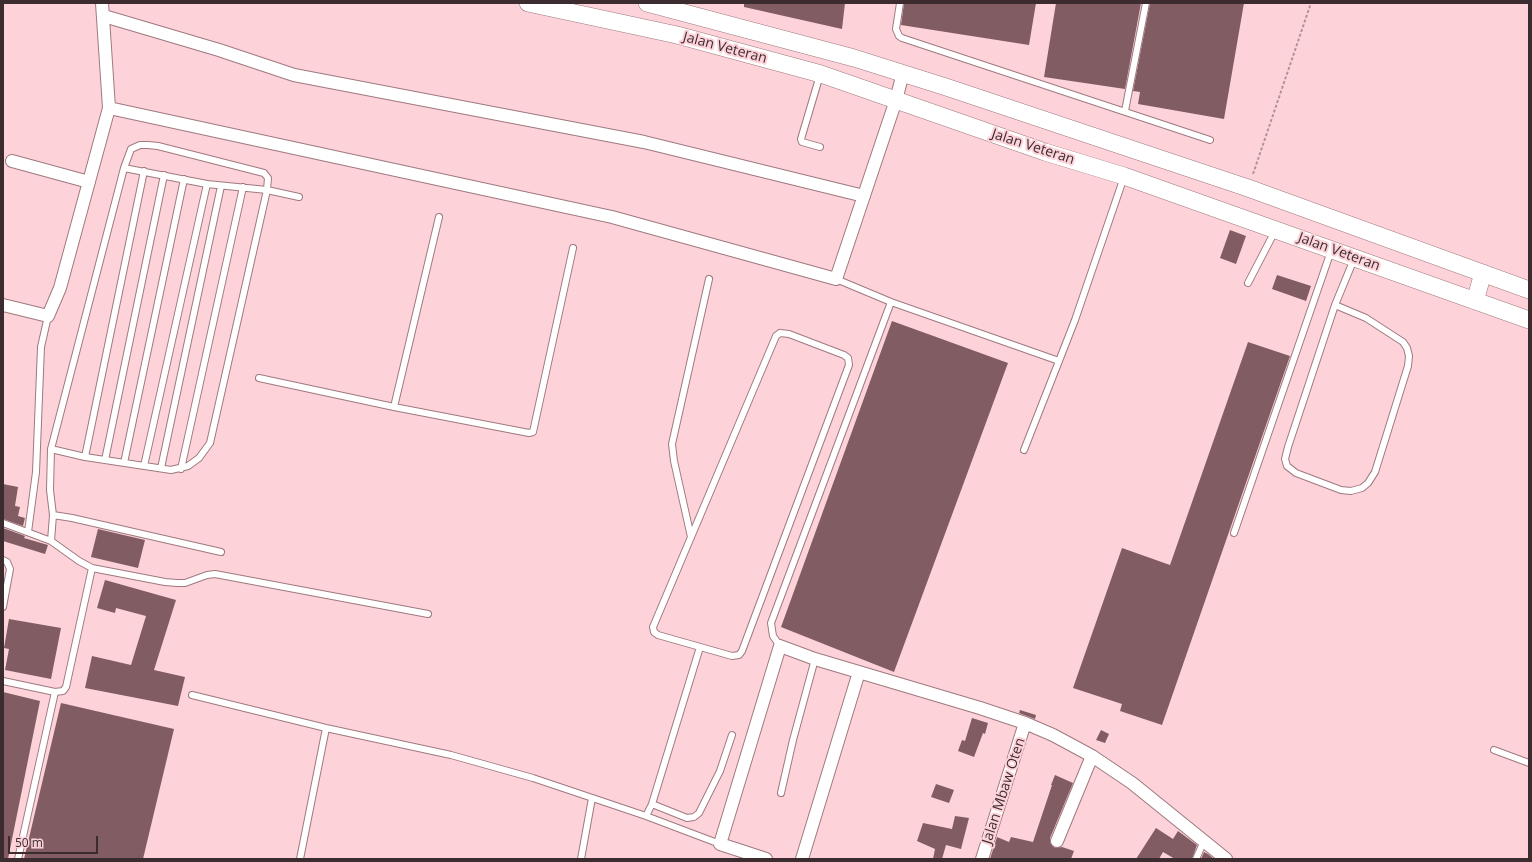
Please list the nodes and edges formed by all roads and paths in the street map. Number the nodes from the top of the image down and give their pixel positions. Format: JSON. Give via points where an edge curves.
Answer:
{"nodes":[{"id":1,"x":102,"y":3,"type":"edge"},
{"id":2,"x":528,"y":3,"type":"edge"},
{"id":3,"x":647,"y":3,"type":"edge"},
{"id":4,"x":900,"y":3,"type":"edge"},
{"id":5,"x":1146,"y":3,"type":"edge"},
{"id":6,"x":1311,"y":3,"type":"edge"},
{"id":7,"x":104,"y":16,"type":"junction"},
{"id":8,"x":903,"y":73,"type":"junction"},
{"id":9,"x":821,"y":74,"type":"junction"},
{"id":10,"x":896,"y":100,"type":"junction"},
{"id":11,"x":110,"y":108,"type":"junction"},
{"id":12,"x":1125,"y":112,"type":"junction"},
{"id":13,"x":1210,"y":140,"type":"dead end"},
{"id":14,"x":820,"y":147,"type":"dead end"},
{"id":15,"x":12,"y":161,"type":"dead end"},
{"id":16,"x":124,"y":168,"type":"junction"},
{"id":17,"x":144,"y":171,"type":"junction"},
{"id":18,"x":164,"y":175,"type":"junction"},
{"id":19,"x":1124,"y":176,"type":"junction"},
{"id":20,"x":184,"y":179,"type":"junction"},
{"id":21,"x":89,"y":182,"type":"junction"},
{"id":22,"x":207,"y":184,"type":"junction"},
{"id":23,"x":221,"y":186,"type":"junction"},
{"id":24,"x":243,"y":187,"type":"junction"},
{"id":25,"x":1248,"y":188,"type":"junction"},
{"id":26,"x":267,"y":190,"type":"junction"},
{"id":27,"x":864,"y":196,"type":"junction"},
{"id":28,"x":299,"y":197,"type":"dead end"},
{"id":29,"x":439,"y":217,"type":"dead end"},
{"id":30,"x":1276,"y":229,"type":"junction"},
{"id":31,"x":573,"y":248,"type":"dead end"},
{"id":32,"x":1331,"y":249,"type":"junction"},
{"id":33,"x":1354,"y":258,"type":"junction"},
{"id":34,"x":1483,"y":273,"type":"junction"},
{"id":35,"x":709,"y":279,"type":"dead end"},
{"id":36,"x":836,"y":279,"type":"junction"},
{"id":37,"x":1248,"y":283,"type":"dead end"},
{"id":38,"x":1529,"y":290,"type":"edge"},
{"id":39,"x":1475,"y":300,"type":"junction"},
{"id":40,"x":891,"y":302,"type":"junction"},
{"id":41,"x":3,"y":305,"type":"edge"},
{"id":42,"x":1335,"y":306,"type":"junction"},
{"id":43,"x":48,"y":316,"type":"junction"},
{"id":44,"x":1529,"y":320,"type":"edge"},
{"id":45,"x":1059,"y":361,"type":"junction"},
{"id":46,"x":259,"y":378,"type":"dead end"},
{"id":47,"x":394,"y":407,"type":"junction"},
{"id":48,"x":52,"y":449,"type":"junction"},
{"id":49,"x":1024,"y":450,"type":"dead end"},
{"id":50,"x":85,"y":457,"type":"junction"},
{"id":51,"x":105,"y":460,"type":"junction"},
{"id":52,"x":124,"y":463,"type":"junction"},
{"id":53,"x":144,"y":466,"type":"junction"},
{"id":54,"x":161,"y":468,"type":"junction"},
{"id":55,"x":181,"y":469,"type":"junction"},
{"id":56,"x":53,"y":515,"type":"junction"},
{"id":57,"x":3,"y":523,"type":"edge"},
{"id":58,"x":28,"y":532,"type":"junction"},
{"id":59,"x":1234,"y":533,"type":"dead end"},
{"id":60,"x":691,"y":538,"type":"junction"},
{"id":61,"x":51,"y":541,"type":"junction"},
{"id":62,"x":221,"y":552,"type":"dead end"},
{"id":63,"x":3,"y":560,"type":"edge"},
{"id":64,"x":92,"y":568,"type":"junction"},
{"id":65,"x":5,"y":590,"type":"edge"},
{"id":66,"x":3,"y":608,"type":"edge"},
{"id":67,"x":428,"y":614,"type":"dead end"},
{"id":68,"x":700,"y":647,"type":"junction"},
{"id":69,"x":778,"y":652,"type":"junction"},
{"id":70,"x":815,"y":659,"type":"junction"},
{"id":71,"x":857,"y":679,"type":"junction"},
{"id":72,"x":3,"y":681,"type":"edge"},
{"id":73,"x":55,"y":692,"type":"junction"},
{"id":74,"x":192,"y":695,"type":"dead end"},
{"id":75,"x":1025,"y":724,"type":"junction"},
{"id":76,"x":326,"y":728,"type":"junction"},
{"id":77,"x":732,"y":735,"type":"dead end"},
{"id":78,"x":1494,"y":750,"type":"dead end"},
{"id":79,"x":1092,"y":756,"type":"junction"},
{"id":80,"x":1529,"y":763,"type":"edge"},
{"id":81,"x":781,"y":793,"type":"dead end"},
{"id":82,"x":592,"y":798,"type":"junction"},
{"id":83,"x":652,"y":804,"type":"junction"},
{"id":84,"x":646,"y":816,"type":"junction"},
{"id":85,"x":1057,"y":842,"type":"dead end"},
{"id":86,"x":720,"y":844,"type":"junction"},
{"id":87,"x":1203,"y":845,"type":"junction"},
{"id":88,"x":18,"y":859,"type":"edge"},
{"id":89,"x":300,"y":859,"type":"edge"},
{"id":90,"x":581,"y":859,"type":"edge"},
{"id":91,"x":766,"y":859,"type":"edge"},
{"id":92,"x":802,"y":859,"type":"edge"},
{"id":93,"x":982,"y":859,"type":"edge"},
{"id":94,"x":1196,"y":859,"type":"edge"},
{"id":95,"x":1226,"y":859,"type":"edge"}],
"edges":[{"from":1,"to":7,"type":"street"},
{"from":2,"to":9,"type":"main road","name":"Jalan Veteran","via":[[677,34]]},
{"from":3,"to":8,"type":"main road","name":"Jalan Veteran"},
{"from":4,"to":12,"type":"lane","via":[[896,29],[902,38]]},
{"from":5,"to":12,"type":"lane"},
{"from":6,"to":25,"type":"path"},
{"from":7,"to":11,"type":"street"},
{"from":7,"to":27,"type":"street","via":[[294,75],[644,142]]},
{"from":8,"to":10,"type":"street"},
{"from":8,"to":25,"type":"main road","name":"Jalan Veteran"},
{"from":9,"to":10,"type":"main road","name":"Jalan Veteran"},
{"from":9,"to":14,"type":"lane","via":[[801,139],[802,142]]},
{"from":10,"to":19,"type":"main road","name":"Jalan Veteran","via":[[1045,152]]},
{"from":10,"to":27,"type":"street"},
{"from":11,"to":21,"type":"street"},
{"from":11,"to":36,"type":"street","via":[[612,217]]},
{"from":12,"to":13,"type":"lane"},
{"from":15,"to":21,"type":"street"},
{"from":16,"to":17,"type":"lane"},
{"from":16,"to":26,"type":"lane","via":[[131,149],[140,145],[158,146],[264,173],[268,178]]},
{"from":16,"to":48,"type":"lane"},
{"from":17,"to":18,"type":"lane"},
{"from":17,"to":50,"type":"lane"},
{"from":18,"to":20,"type":"lane"},
{"from":18,"to":51,"type":"lane"},
{"from":19,"to":30,"type":"main road","name":"Jalan Veteran"},
{"from":19,"to":45,"type":"lane"},
{"from":20,"to":22,"type":"lane"},
{"from":20,"to":52,"type":"lane"},
{"from":21,"to":43,"type":"street","via":[[60,288]]},
{"from":22,"to":23,"type":"lane"},
{"from":22,"to":53,"type":"lane"},
{"from":23,"to":24,"type":"lane"},
{"from":23,"to":54,"type":"lane"},
{"from":24,"to":26,"type":"lane"},
{"from":24,"to":55,"type":"lane"},
{"from":25,"to":34,"type":"main road","name":"Jalan Veteran"},
{"from":26,"to":28,"type":"lane"},
{"from":26,"to":55,"type":"lane","via":[[210,443],[199,458]]},
{"from":27,"to":36,"type":"street"},
{"from":29,"to":47,"type":"lane"},
{"from":30,"to":32,"type":"main road","name":"Jalan Veteran"},
{"from":30,"to":37,"type":"lane"},
{"from":31,"to":47,"type":"lane","via":[[533,432]]},
{"from":32,"to":33,"type":"main road","name":"Jalan Veteran"},
{"from":32,"to":59,"type":"lane"},
{"from":33,"to":39,"type":"main road","name":"Jalan Veteran"},
{"from":33,"to":42,"type":"lane"},
{"from":34,"to":38,"type":"main road","name":"Jalan Veteran"},
{"from":34,"to":39,"type":"main road"},
{"from":35,"to":60,"type":"lane","via":[[672,444]]},
{"from":36,"to":40,"type":"lane"},
{"from":39,"to":44,"type":"main road","name":"Jalan Veteran"},
{"from":40,"to":45,"type":"lane"},
{"from":40,"to":69,"type":"lane","via":[[771,623]]},
{"from":41,"to":43,"type":"street"},
{"from":42,"to":42,"type":"lane","via":[[1285,459],[1287,466],[1296,473],[1341,490],[1351,491],[1362,488],[1375,472],[1410,356],[1403,342],[1366,318]]},
{"from":43,"to":58,"type":"lane","via":[[41,347],[36,472]]},
{"from":45,"to":49,"type":"lane"},
{"from":46,"to":47,"type":"lane"},
{"from":48,"to":50,"type":"lane"},
{"from":48,"to":56,"type":"lane","via":[[50,490]]},
{"from":50,"to":51,"type":"lane"},
{"from":51,"to":52,"type":"lane"},
{"from":52,"to":53,"type":"lane"},
{"from":53,"to":54,"type":"lane"},
{"from":54,"to":55,"type":"lane"},
{"from":56,"to":61,"type":"lane"},
{"from":56,"to":62,"type":"lane"},
{"from":57,"to":58,"type":"lane"},
{"from":58,"to":61,"type":"lane"},
{"from":60,"to":68,"type":"lane","via":[[653,627],[658,635]]},
{"from":60,"to":68,"type":"lane","via":[[776,336],[780,333],[789,334],[848,358],[849,365],[742,651],[739,655],[732,656]]},
{"from":61,"to":64,"type":"lane"},
{"from":63,"to":65,"type":"lane","via":[[10,568]]},
{"from":64,"to":67,"type":"lane","via":[[177,583],[215,574]]},
{"from":64,"to":73,"type":"lane","via":[[66,687],[63,691]]},
{"from":65,"to":66,"type":"lane"},
{"from":68,"to":83,"type":"lane"},
{"from":69,"to":70,"type":"street"},
{"from":69,"to":86,"type":"street"},
{"from":70,"to":71,"type":"street"},
{"from":70,"to":81,"type":"lane"},
{"from":71,"to":75,"type":"street","via":[[951,698]]},
{"from":71,"to":92,"type":"street"},
{"from":72,"to":73,"type":"lane"},
{"from":73,"to":88,"type":"lane"},
{"from":74,"to":76,"type":"lane"},
{"from":75,"to":79,"type":"street","via":[[1053,735]]},
{"from":75,"to":93,"type":"street","name":"Jalan Mbaw Oten"},
{"from":76,"to":82,"type":"lane","via":[[451,755]]},
{"from":76,"to":89,"type":"lane"},
{"from":77,"to":83,"type":"lane","via":[[720,771],[699,813],[687,818]]},
{"from":78,"to":80,"type":"lane"},
{"from":79,"to":85,"type":"street"},
{"from":79,"to":87,"type":"street","via":[[1132,783]]},
{"from":82,"to":84,"type":"lane"},
{"from":82,"to":90,"type":"lane"},
{"from":83,"to":84,"type":"lane"},
{"from":84,"to":86,"type":"lane"},
{"from":86,"to":91,"type":"street"},
{"from":87,"to":94,"type":"lane"},
{"from":87,"to":95,"type":"street"}]}
